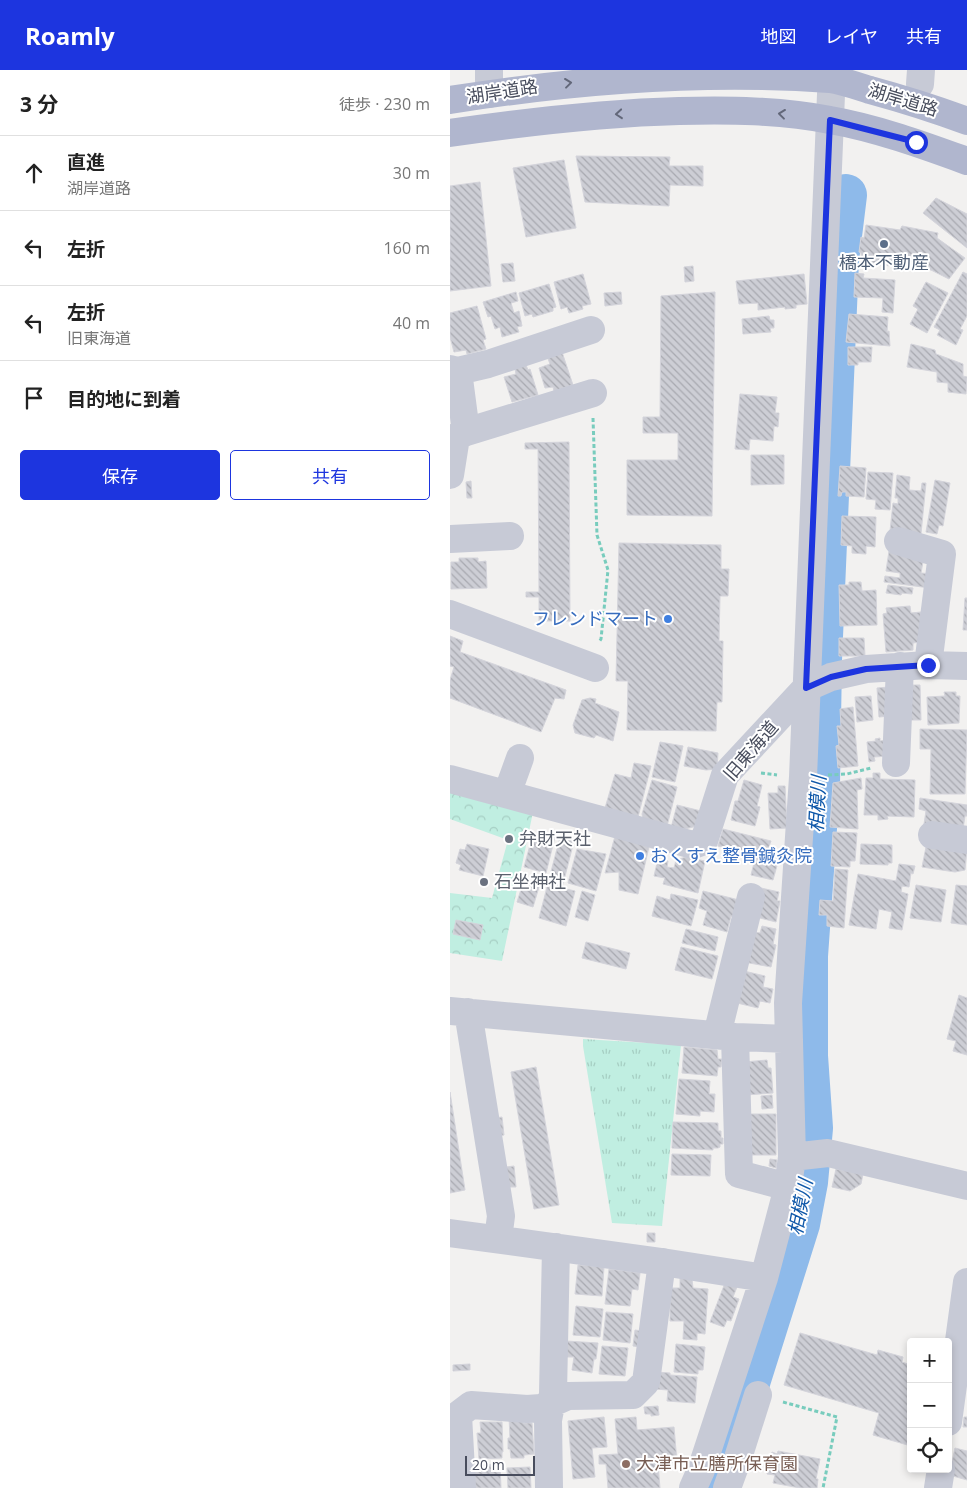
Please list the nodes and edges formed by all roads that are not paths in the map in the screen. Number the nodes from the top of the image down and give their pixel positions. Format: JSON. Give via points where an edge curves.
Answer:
{"nodes":[{"id":1,"x":832,"y":75,"type":"edge"},
{"id":2,"x":489,"y":82,"type":"edge"},
{"id":3,"x":450,"y":100,"type":"edge"},
{"id":4,"x":830,"y":120,"type":"junction"},
{"id":5,"x":967,"y":121,"type":"edge"},
{"id":6,"x":450,"y":134,"type":"edge"},
{"id":7,"x":967,"y":161,"type":"edge"},
{"id":8,"x":591,"y":330,"type":"dead end"},
{"id":9,"x":454,"y":370,"type":"edge"},
{"id":10,"x":593,"y":393,"type":"road end"},
{"id":11,"x":466,"y":432,"type":"junction"},
{"id":12,"x":450,"y":473,"type":"edge"},
{"id":13,"x":510,"y":536,"type":"dead end"},
{"id":14,"x":450,"y":540,"type":"edge"},
{"id":15,"x":898,"y":541,"type":"dead end"},
{"id":16,"x":450,"y":614,"type":"edge"},
{"id":17,"x":928,"y":665,"type":"junction"},
{"id":18,"x":590,"y":666,"type":"road end"},
{"id":19,"x":900,"y":666,"type":"junction"},
{"id":20,"x":967,"y":666,"type":"edge"},
{"id":21,"x":817,"y":683,"type":"junction"},
{"id":22,"x":520,"y":758,"type":"dead end"},
{"id":23,"x":896,"y":763,"type":"road end"},
{"id":24,"x":450,"y":779,"type":"edge"},
{"id":25,"x":507,"y":794,"type":"junction"},
{"id":26,"x":932,"y":835,"type":"dead end"},
{"id":27,"x":967,"y":840,"type":"edge"},
{"id":28,"x":751,"y":897,"type":"dead end"},
{"id":29,"x":459,"y":1012,"type":"edge"},
{"id":30,"x":726,"y":1036,"type":"junction"},
{"id":31,"x":789,"y":1039,"type":"junction"},
{"id":32,"x":804,"y":1156,"type":"junction"},
{"id":33,"x":967,"y":1186,"type":"edge"},
{"id":34,"x":788,"y":1187,"type":"junction"},
{"id":35,"x":450,"y":1233,"type":"edge"},
{"id":36,"x":498,"y":1239,"type":"junction"},
{"id":37,"x":556,"y":1247,"type":"junction"},
{"id":38,"x":662,"y":1262,"type":"junction"},
{"id":39,"x":764,"y":1278,"type":"junction"},
{"id":40,"x":967,"y":1282,"type":"edge"},
{"id":41,"x":952,"y":1393,"type":"edge"},
{"id":42,"x":758,"y":1396,"type":"road end"},
{"id":43,"x":551,"y":1404,"type":"junction"},
{"id":44,"x":940,"y":1473,"type":"edge"},
{"id":45,"x":462,"y":1488,"type":"edge"},
{"id":46,"x":549,"y":1488,"type":"edge"},
{"id":47,"x":693,"y":1488,"type":"edge"},
{"id":48,"x":726,"y":1488,"type":"edge"},
{"id":49,"x":938,"y":1488,"type":"edge"}],
"edges":[{"from":2,"to":1,"type":"main road","name":"湖岸道路","one_way":true,"via":[[677,73]]},
{"from":1,"to":4,"type":"street"},
{"from":1,"to":5,"type":"main road","name":"湖岸道路"},
{"from":2,"to":3,"type":"main road","name":"湖岸道路"},
{"from":4,"to":6,"type":"main road","name":"湖岸道路","one_way":true,"via":[[772,112],[639,112]]},
{"from":4,"to":7,"type":"main road","name":"湖岸道路","via":[[916,142]]},
{"from":4,"to":21,"type":"street"},
{"from":8,"to":9,"type":"street","via":[[488,364]]},
{"from":9,"to":11,"type":"street"},
{"from":10,"to":11,"type":"street"},
{"from":11,"to":12,"type":"street","via":[[456,437]]},
{"from":13,"to":14,"type":"street"},
{"from":15,"to":17,"type":"street","via":[[942,554]]},
{"from":16,"to":18,"type":"street"},
{"from":17,"to":19,"type":"street"},
{"from":17,"to":20,"type":"street"},
{"from":19,"to":21,"type":"street","via":[[866,669]]},
{"from":19,"to":23,"type":"street"},
{"from":21,"to":25,"type":"street","name":"旧東海道","via":[[725,775],[704,841],[693,845]]},
{"from":21,"to":31,"type":"street","via":[[816,776],[788,1003]]},
{"from":22,"to":25,"type":"street"},
{"from":24,"to":25,"type":"street","name":"旧東海道"},
{"from":26,"to":27,"type":"street"},
{"from":28,"to":30,"type":"street"},
{"from":29,"to":30,"type":"street"},
{"from":29,"to":36,"type":"street","via":[[501,1216]]},
{"from":30,"to":31,"type":"street"},
{"from":30,"to":34,"type":"street","via":[[739,1174]]},
{"from":31,"to":32,"type":"street"},
{"from":32,"to":33,"type":"street","via":[[828,1154]]},
{"from":32,"to":34,"type":"street"},
{"from":34,"to":39,"type":"street"},
{"from":35,"to":36,"type":"street"},
{"from":36,"to":37,"type":"street"},
{"from":37,"to":38,"type":"street"},
{"from":37,"to":43,"type":"street"},
{"from":38,"to":39,"type":"street"},
{"from":38,"to":43,"type":"street","via":[[646,1382],[633,1394],[568,1396]]},
{"from":39,"to":47,"type":"street"},
{"from":40,"to":41,"type":"street"},
{"from":42,"to":48,"type":"street"},
{"from":43,"to":45,"type":"street","via":[[527,1409],[471,1405],[458,1415]]},
{"from":43,"to":46,"type":"street","via":[[548,1420]]},
{"from":44,"to":49,"type":"street"}]}
